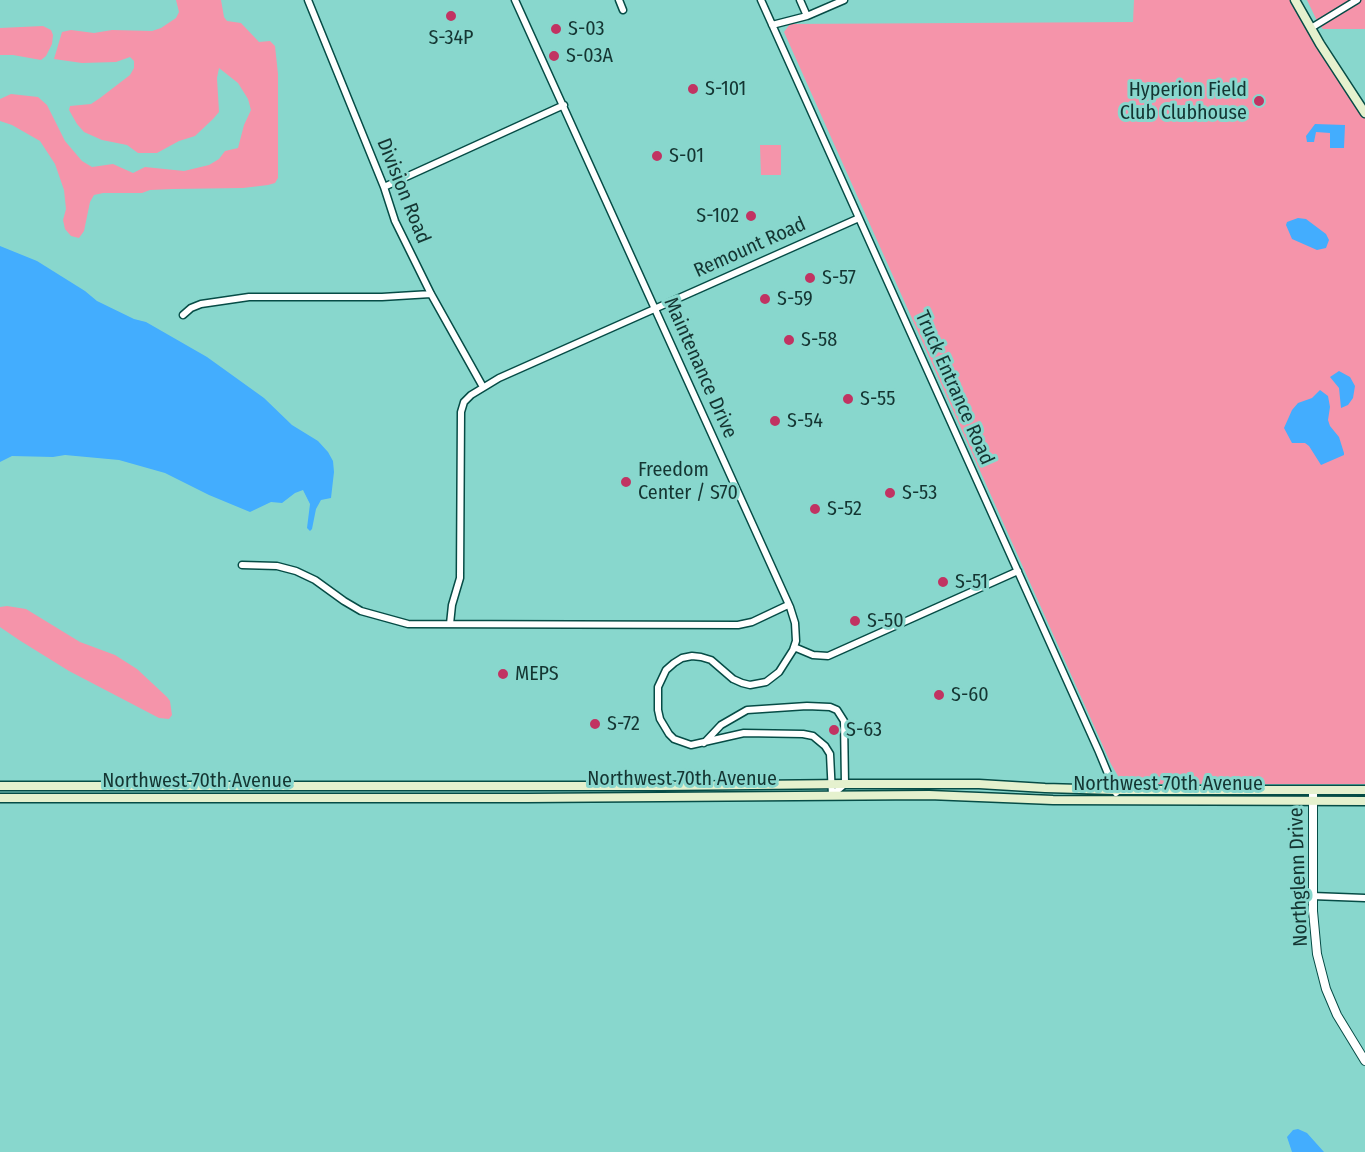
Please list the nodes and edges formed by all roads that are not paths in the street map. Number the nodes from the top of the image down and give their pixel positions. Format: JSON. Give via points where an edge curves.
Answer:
{"nodes":[{"id":1,"x":309,"y":0,"type":"edge"},
{"id":2,"x":515,"y":0,"type":"edge"},
{"id":3,"x":619,"y":0,"type":"edge"},
{"id":4,"x":761,"y":0,"type":"edge"},
{"id":5,"x":800,"y":0,"type":"edge"},
{"id":6,"x":844,"y":0,"type":"edge"},
{"id":7,"x":1295,"y":0,"type":"edge"},
{"id":8,"x":1358,"y":0,"type":"edge"},
{"id":9,"x":623,"y":10,"type":"dead end"},
{"id":10,"x":807,"y":16,"type":"junction"},
{"id":11,"x":772,"y":25,"type":"junction"},
{"id":12,"x":1311,"y":28,"type":"junction"},
{"id":13,"x":564,"y":105,"type":"junction"},
{"id":14,"x":1365,"y":113,"type":"edge"},
{"id":15,"x":384,"y":187,"type":"junction"},
{"id":16,"x":859,"y":218,"type":"junction"},
{"id":17,"x":431,"y":294,"type":"junction"},
{"id":18,"x":655,"y":309,"type":"junction"},
{"id":19,"x":183,"y":315,"type":"dead end"},
{"id":20,"x":483,"y":387,"type":"junction"},
{"id":21,"x":242,"y":565,"type":"dead end"},
{"id":22,"x":1018,"y":571,"type":"junction"},
{"id":23,"x":788,"y":605,"type":"junction"},
{"id":24,"x":450,"y":624,"type":"junction"},
{"id":25,"x":794,"y":647,"type":"junction"},
{"id":26,"x":704,"y":742,"type":"junction"},
{"id":27,"x":832,"y":784,"type":"junction"},
{"id":28,"x":845,"y":784,"type":"junction"},
{"id":29,"x":0,"y":786,"type":"edge"},
{"id":30,"x":1115,"y":790,"type":"junction"},
{"id":31,"x":1313,"y":790,"type":"junction"},
{"id":32,"x":1365,"y":790,"type":"edge"},
{"id":33,"x":832,"y":795,"type":"junction"},
{"id":34,"x":0,"y":798,"type":"edge"},
{"id":35,"x":1313,"y":800,"type":"junction"},
{"id":36,"x":1116,"y":801,"type":"junction"},
{"id":37,"x":1365,"y":801,"type":"edge"},
{"id":38,"x":1312,"y":896,"type":"junction"},
{"id":39,"x":1365,"y":898,"type":"edge"},
{"id":40,"x":1365,"y":1061,"type":"edge"}],
"edges":[{"from":1,"to":15,"type":"street","name":"Division Road"},
{"from":2,"to":13,"type":"street","name":"Maintenance Drive"},
{"from":3,"to":9,"type":"street"},
{"from":4,"to":11,"type":"street","name":"Truck Entrance Road"},
{"from":5,"to":10,"type":"street"},
{"from":6,"to":10,"type":"street"},
{"from":7,"to":12,"type":"main road"},
{"from":8,"to":12,"type":"street"},
{"from":10,"to":11,"type":"street"},
{"from":11,"to":16,"type":"street","name":"Truck Entrance Road"},
{"from":12,"to":14,"type":"main road"},
{"from":13,"to":15,"type":"street"},
{"from":13,"to":18,"type":"street","name":"Maintenance Drive"},
{"from":15,"to":17,"type":"street","name":"Division Road","via":[[395,221]]},
{"from":16,"to":18,"type":"street","name":"Remount Road"},
{"from":16,"to":22,"type":"street","name":"Truck Entrance Road"},
{"from":17,"to":19,"type":"street","via":[[249,297],[201,304]]},
{"from":17,"to":20,"type":"street","name":"Division Road"},
{"from":18,"to":20,"type":"street","name":"Remount Road"},
{"from":18,"to":23,"type":"street","name":"Maintenance Drive"},
{"from":20,"to":24,"type":"street","via":[[464,402],[461,412],[460,578]]},
{"from":21,"to":24,"type":"street","via":[[297,571],[354,607],[396,622]]},
{"from":22,"to":25,"type":"street","via":[[828,656]]},
{"from":22,"to":30,"type":"street","name":"Truck Entrance Road"},
{"from":23,"to":24,"type":"street","via":[[738,625]]},
{"from":23,"to":25,"type":"street","name":"Maintenance Drive","via":[[795,623]]},
{"from":25,"to":26,"type":"street","via":[[779,672],[758,684],[733,679],[711,660],[701,657],[682,658],[666,670],[658,687],[660,719],[674,739],[691,745]]},
{"from":26,"to":27,"type":"street","via":[[744,733],[813,736],[830,754]]},
{"from":26,"to":28,"type":"street","via":[[735,715],[747,710],[830,707],[844,721]]},
{"from":27,"to":28,"type":"main road","name":"Northwest 70th Avenue"},
{"from":27,"to":29,"type":"main road","name":"Northwest 70th Avenue"},
{"from":27,"to":33,"type":"street"},
{"from":28,"to":30,"type":"main road","name":"Northwest 70th Avenue"},
{"from":28,"to":33,"type":"street"},
{"from":30,"to":31,"type":"main road","name":"Northwest 70th Avenue"},
{"from":30,"to":36,"type":"street","name":"Truck Entrance Road"},
{"from":31,"to":32,"type":"main road","name":"Northwest 70th Avenue"},
{"from":31,"to":35,"type":"street","name":"Northglenn Drive"},
{"from":33,"to":34,"type":"main road","name":"Northwest 70th Avenue"},
{"from":33,"to":36,"type":"main road","name":"Northwest 70th Avenue"},
{"from":35,"to":36,"type":"main road","name":"Northwest 70th Avenue"},
{"from":35,"to":37,"type":"main road","name":"Northwest 70th Avenue"},
{"from":35,"to":38,"type":"street","name":"Northglenn Drive"},
{"from":38,"to":39,"type":"street"},
{"from":38,"to":40,"type":"street","name":"Northglenn Drive","via":[[1313,931],[1326,989]]}]}
